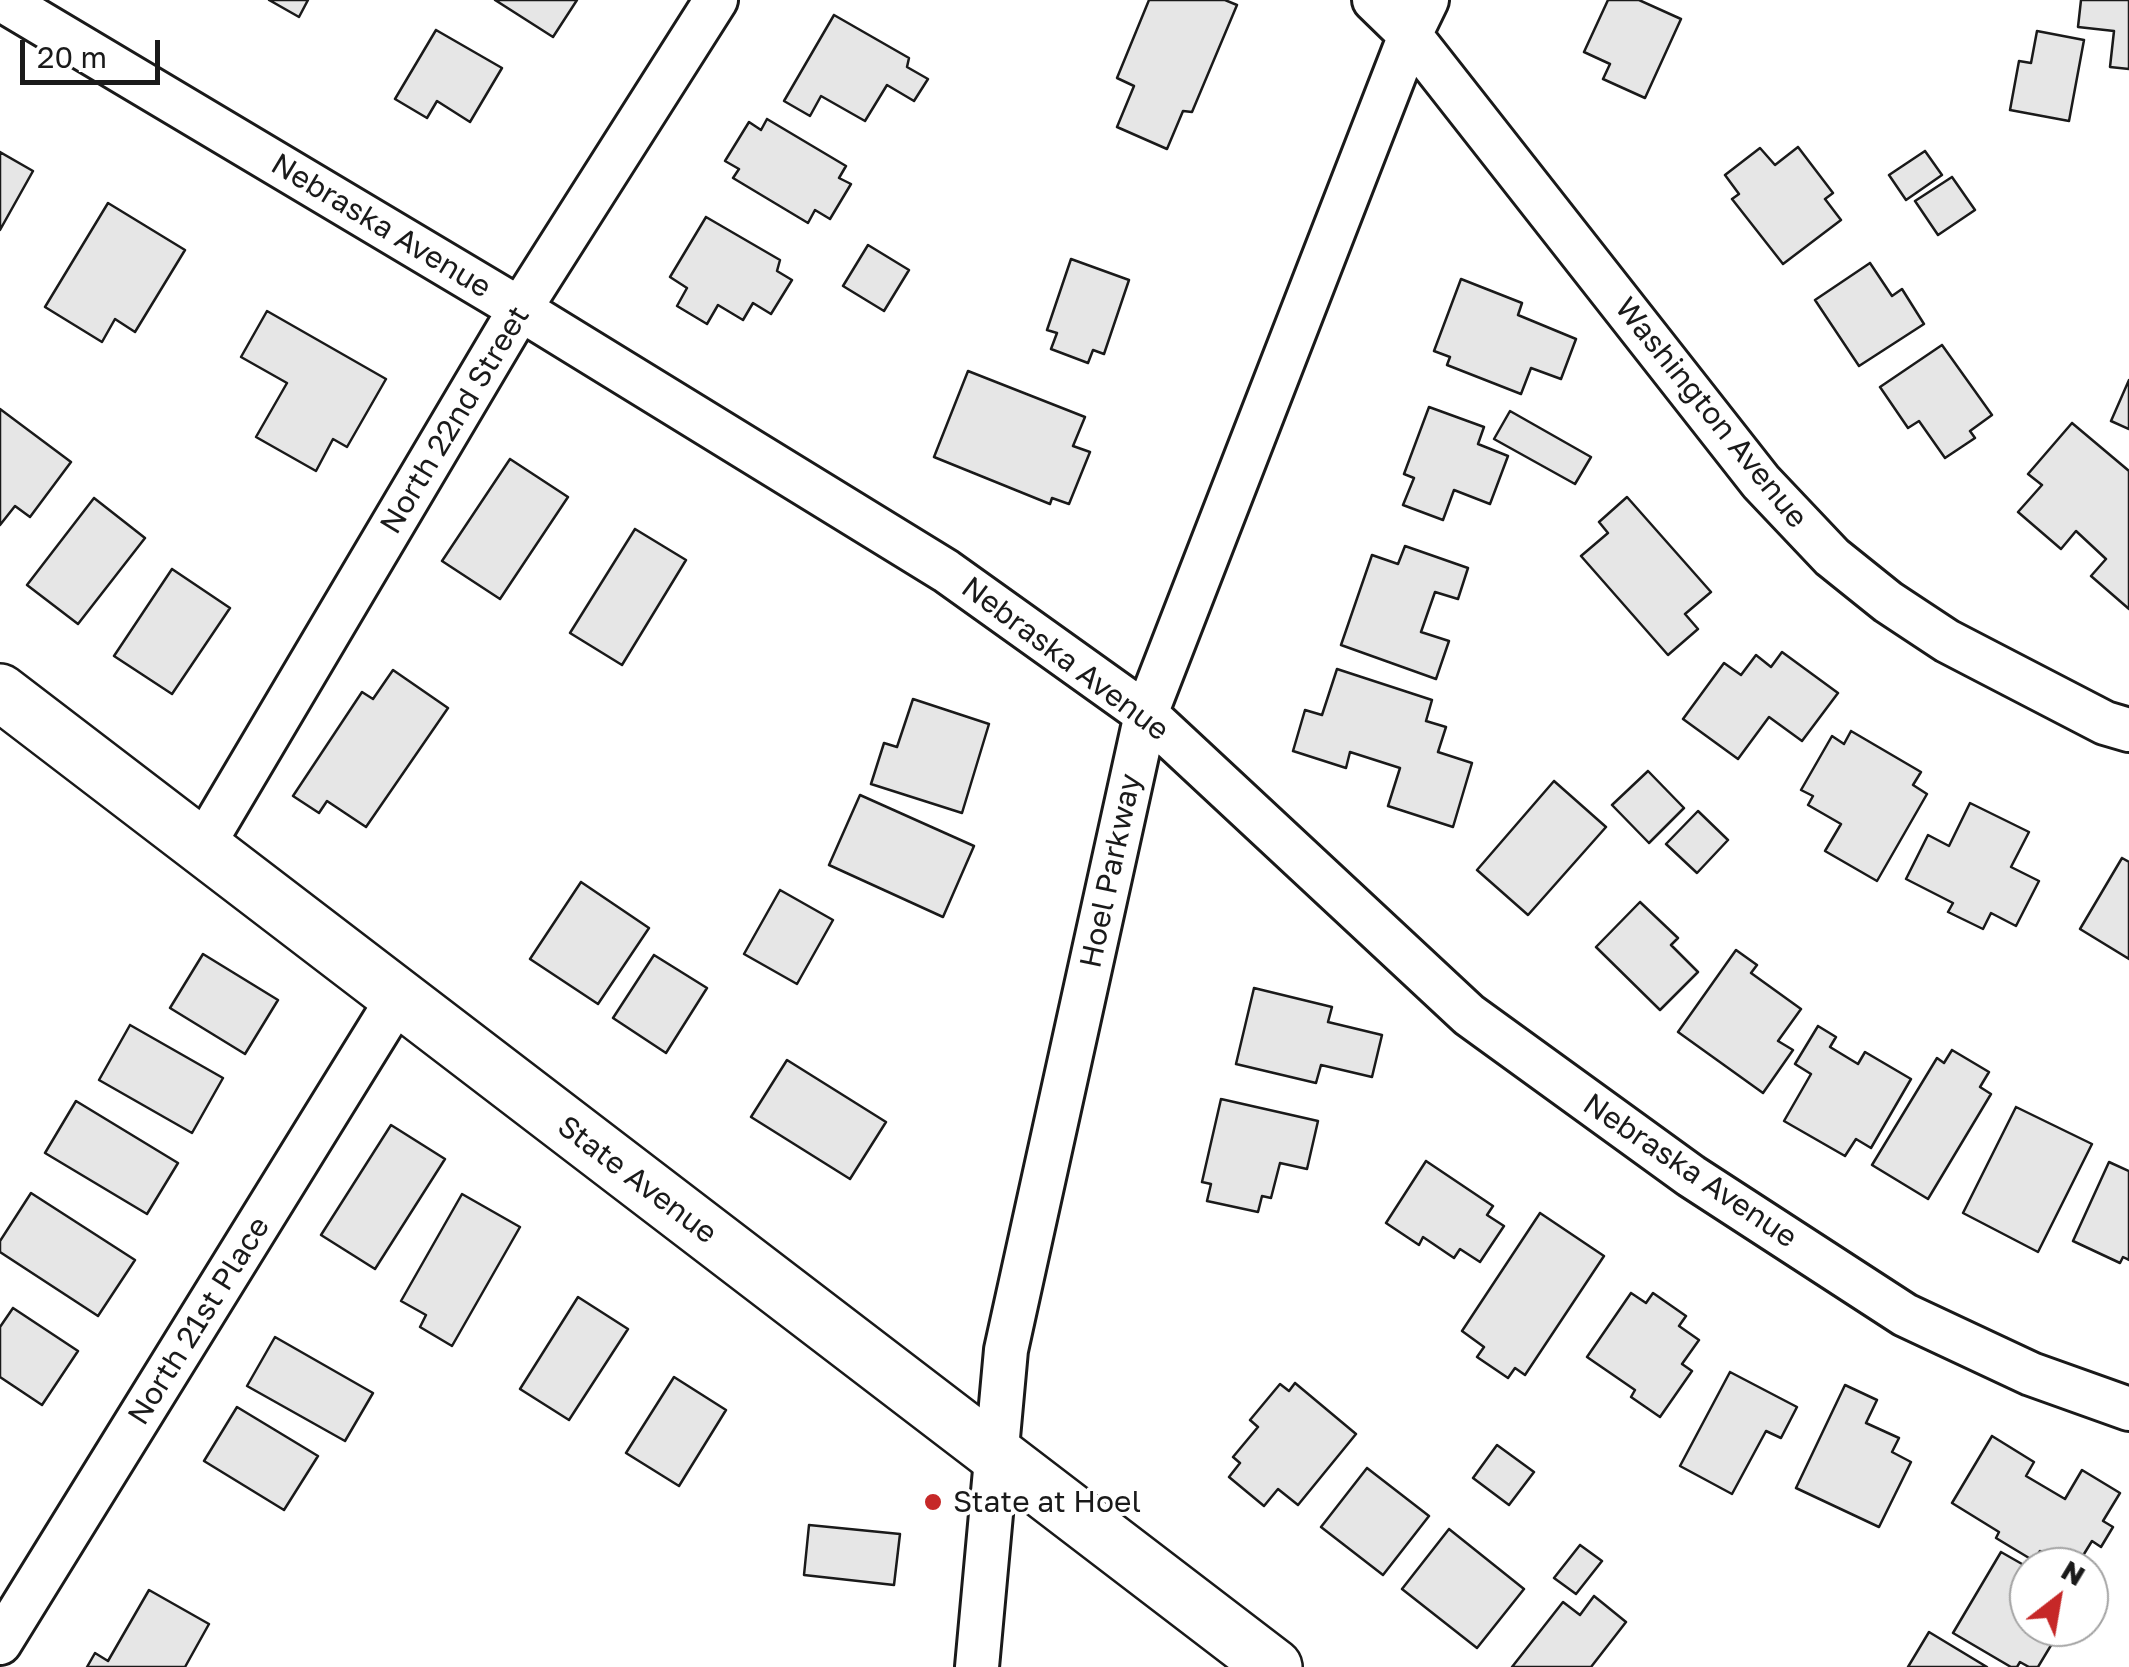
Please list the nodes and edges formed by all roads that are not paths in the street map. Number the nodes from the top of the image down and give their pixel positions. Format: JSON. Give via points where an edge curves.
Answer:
{"nodes":[{"id":1,"x":2,"y":0,"type":"edge"},
{"id":2,"x":716,"y":0,"type":"edge"},
{"id":3,"x":1374,"y":0,"type":"edge"},
{"id":4,"x":1419,"y":17,"type":"edge"},
{"id":5,"x":520,"y":309,"type":"junction"},
{"id":6,"x":0,"y":692,"type":"edge"},
{"id":7,"x":1146,"y":714,"type":"junction"},
{"id":8,"x":2121,"y":726,"type":"edge"},
{"id":9,"x":202,"y":846,"type":"junction"},
{"id":10,"x":398,"y":998,"type":"junction"},
{"id":11,"x":2129,"y":1409,"type":"edge"},
{"id":12,"x":996,"y":1454,"type":"junction"},
{"id":13,"x":0,"y":1644,"type":"edge"},
{"id":14,"x":976,"y":1667,"type":"edge"},
{"id":15,"x":1274,"y":1667,"type":"edge"}],
"edges":[{"from":1,"to":5,"type":"street","name":"Nebraska Avenue"},
{"from":2,"to":5,"type":"street","name":"North 22nd Street"},
{"from":3,"to":4,"type":"street","name":"Washington Avenue"},
{"from":4,"to":7,"type":"street","name":"Hoel Parkway"},
{"from":4,"to":8,"type":"street","name":"Washington Avenue","via":[[1761,482],[1832,557],[1946,641]]},
{"from":5,"to":7,"type":"street","name":"Nebraska Avenue","via":[[946,571]]},
{"from":5,"to":9,"type":"street","name":"North 22nd Street"},
{"from":6,"to":9,"type":"main road","name":"State Avenue"},
{"from":7,"to":11,"type":"street","name":"Nebraska Avenue","via":[[1469,1015],[1691,1176],[1906,1315],[2030,1374]]},
{"from":7,"to":12,"type":"street","name":"Hoel Parkway","via":[[1006,1350]]},
{"from":9,"to":10,"type":"main road","name":"State Avenue"},
{"from":10,"to":12,"type":"main road","name":"State Avenue"},
{"from":10,"to":13,"type":"street","name":"North 21st Place"},
{"from":12,"to":14,"type":"street","name":"Hoel Parkway"},
{"from":12,"to":15,"type":"main road","name":"State Avenue"}]}
